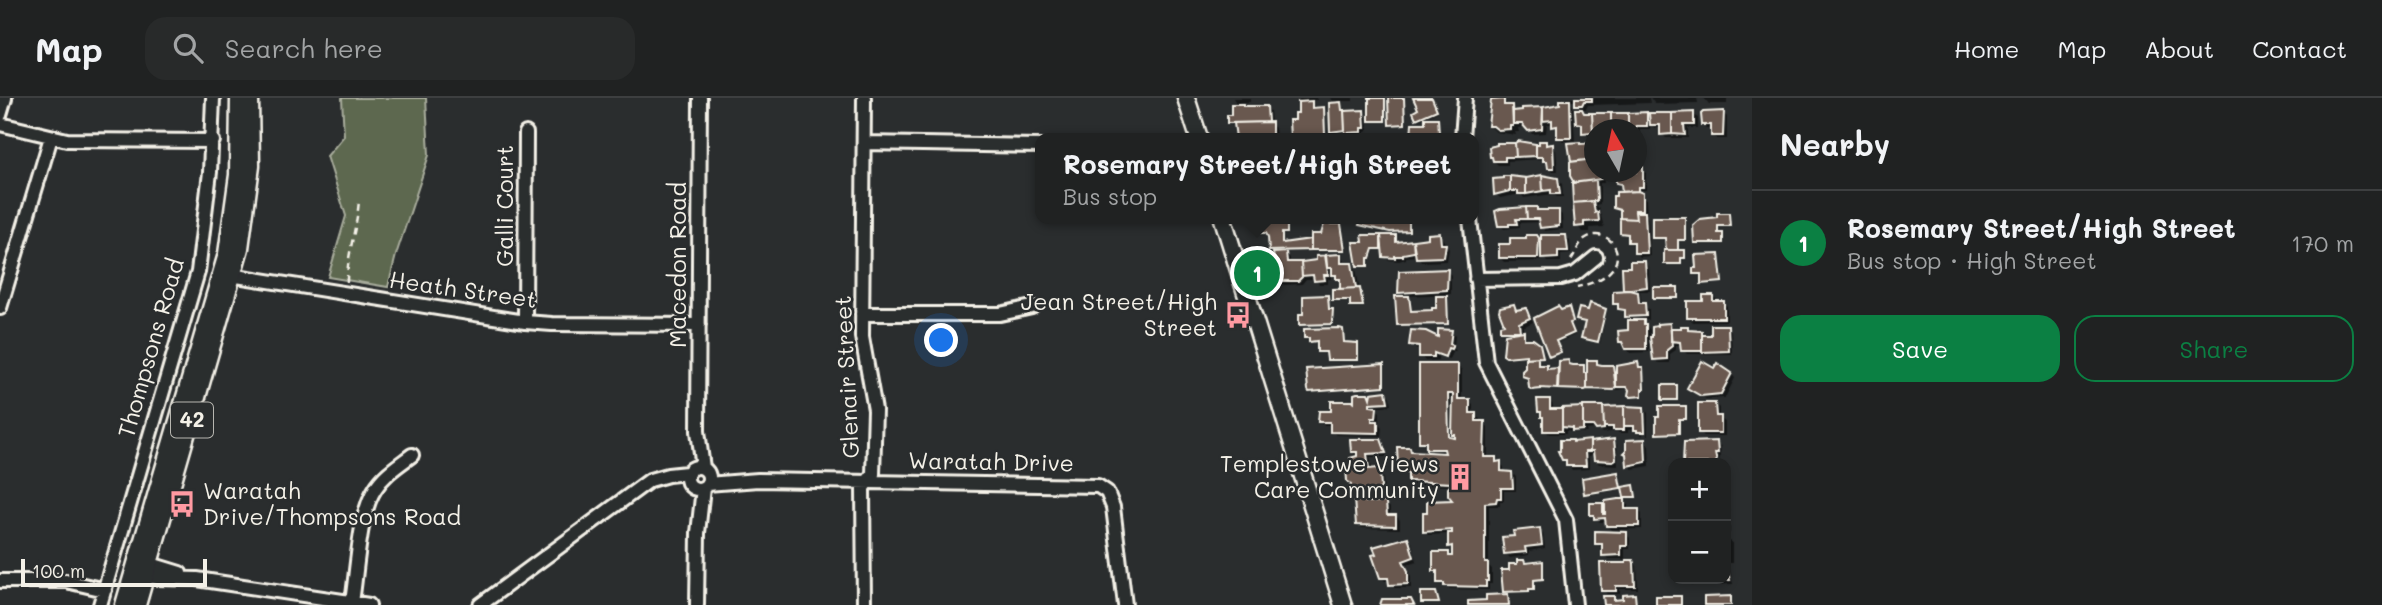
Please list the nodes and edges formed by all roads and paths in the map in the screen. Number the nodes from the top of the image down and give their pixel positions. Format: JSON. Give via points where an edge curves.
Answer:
{"nodes":[{"id":1,"x":5,"y":98,"type":"edge"},
{"id":2,"x":213,"y":98,"type":"edge"},
{"id":3,"x":239,"y":98,"type":"edge"},
{"id":4,"x":250,"y":98,"type":"edge"},
{"id":5,"x":700,"y":98,"type":"edge"},
{"id":6,"x":864,"y":98,"type":"edge"},
{"id":7,"x":1186,"y":98,"type":"edge"},
{"id":8,"x":1465,"y":98,"type":"edge"},
{"id":9,"x":0,"y":115,"type":"edge"},
{"id":10,"x":0,"y":124,"type":"edge"},
{"id":11,"x":526,"y":133,"type":"dead end"},
{"id":12,"x":1197,"y":133,"type":"edge"},
{"id":13,"x":1462,"y":133,"type":"edge"},
{"id":14,"x":51,"y":137,"type":"junction"},
{"id":15,"x":213,"y":141,"type":"junction"},
{"id":16,"x":864,"y":143,"type":"junction"},
{"id":17,"x":1035,"y":146,"type":"edge"},
{"id":18,"x":359,"y":200,"type":"dead end"},
{"id":19,"x":1225,"y":224,"type":"edge"},
{"id":20,"x":1470,"y":224,"type":"edge"},
{"id":21,"x":1596,"y":257,"type":"dead end"},
{"id":22,"x":228,"y":275,"type":"junction"},
{"id":23,"x":4,"y":279,"type":"edge"},
{"id":24,"x":1476,"y":279,"type":"junction"},
{"id":25,"x":347,"y":282,"type":"dead end"},
{"id":26,"x":1031,"y":307,"type":"dead end"},
{"id":27,"x":0,"y":308,"type":"edge"},
{"id":28,"x":862,"y":314,"type":"junction"},
{"id":29,"x":525,"y":322,"type":"junction"},
{"id":30,"x":699,"y":325,"type":"junction"},
{"id":31,"x":412,"y":456,"type":"dead end"},
{"id":32,"x":697,"y":478,"type":"junction"},
{"id":33,"x":869,"y":481,"type":"junction"},
{"id":34,"x":142,"y":568,"type":"junction"},
{"id":35,"x":0,"y":581,"type":"edge"},
{"id":36,"x":105,"y":590,"type":"junction"},
{"id":37,"x":300,"y":600,"type":"edge"},
{"id":38,"x":352,"y":602,"type":"junction"},
{"id":39,"x":485,"y":603,"type":"edge"},
{"id":40,"x":100,"y":605,"type":"edge"},
{"id":41,"x":124,"y":605,"type":"edge"},
{"id":42,"x":138,"y":605,"type":"edge"},
{"id":43,"x":369,"y":605,"type":"edge"},
{"id":44,"x":697,"y":605,"type":"edge"},
{"id":45,"x":864,"y":605,"type":"edge"},
{"id":46,"x":1125,"y":605,"type":"edge"},
{"id":47,"x":1343,"y":605,"type":"edge"},
{"id":48,"x":1575,"y":605,"type":"edge"}],
"edges":[{"from":1,"to":9,"type":"street"},
{"from":2,"to":15,"type":"street","name":"Thompsons Road"},
{"from":3,"to":22,"type":"main road","name":"Thompsons Road","number":"42","via":[[240,153]]},
{"from":4,"to":22,"type":"main road","name":"Thompsons Road","number":"42","via":[[249,194]]},
{"from":5,"to":30,"type":"street","name":"Macedon Road"},
{"from":6,"to":16,"type":"street","name":"Glenair Street"},
{"from":7,"to":12,"type":"main road"},
{"from":8,"to":13,"type":"street"},
{"from":10,"to":14,"type":"street"},
{"from":11,"to":29,"type":"street","name":"Galli Court"},
{"from":14,"to":15,"type":"street"},
{"from":14,"to":23,"type":"street"},
{"from":15,"to":36,"type":"street","name":"Thompsons Road","via":[[198,272]]},
{"from":16,"to":17,"type":"street"},
{"from":16,"to":28,"type":"street","name":"Glenair Street"},
{"from":18,"to":25,"type":"path"},
{"from":19,"to":47,"type":"main road"},
{"from":20,"to":24,"type":"street"},
{"from":21,"to":24,"type":"street","via":[[1575,274],[1561,278]]},
{"from":22,"to":29,"type":"street","name":"Heath Street"},
{"from":22,"to":34,"type":"main road","name":"Thompsons Road","number":"42"},
{"from":23,"to":27,"type":"street"},
{"from":24,"to":48,"type":"street","via":[[1486,362],[1566,520]]},
{"from":26,"to":28,"type":"street","via":[[1000,314]]},
{"from":28,"to":33,"type":"street","name":"Glenair Street","via":[[875,410]]},
{"from":29,"to":30,"type":"street","name":"Heath Street"},
{"from":30,"to":32,"type":"street","name":"Macedon Road"},
{"from":31,"to":38,"type":"street","via":[[381,481],[370,497]]},
{"from":32,"to":33,"type":"street","name":"Waratah Drive"},
{"from":32,"to":39,"type":"street","name":"Waratah Drive","via":[[657,477],[643,485]]},
{"from":32,"to":44,"type":"street","name":"Macedon Road"},
{"from":33,"to":45,"type":"street","name":"Glenair Street","via":[[863,488]]},
{"from":33,"to":46,"type":"street","name":"Waratah Drive","via":[[1098,486],[1107,492],[1113,507]]},
{"from":34,"to":37,"type":"street"},
{"from":34,"to":41,"type":"main road","name":"Thompsons Road","number":"42"},
{"from":34,"to":42,"type":"main road","name":"Thompsons Road","number":"42"},
{"from":35,"to":36,"type":"street","via":[[66,581]]},
{"from":36,"to":40,"type":"street","name":"Thompsons Road"},
{"from":37,"to":38,"type":"street"},
{"from":38,"to":43,"type":"street"}]}
